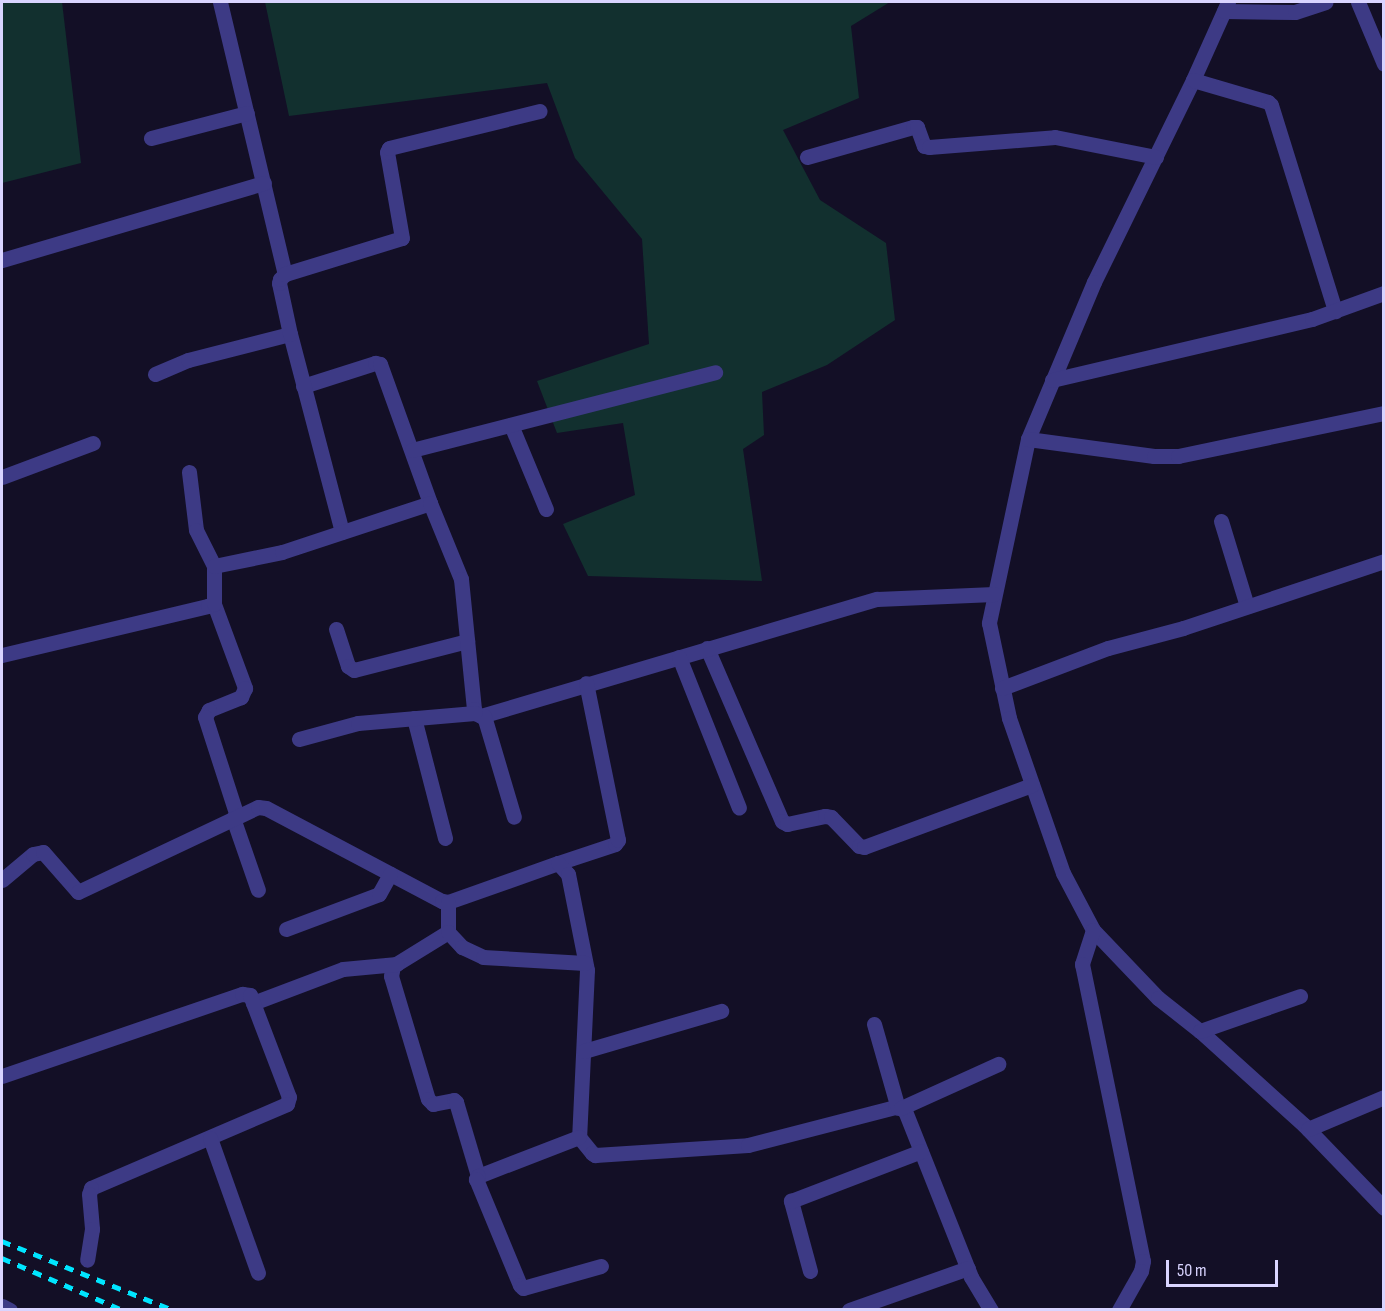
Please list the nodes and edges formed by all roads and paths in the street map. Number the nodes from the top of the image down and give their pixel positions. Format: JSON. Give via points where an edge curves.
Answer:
{"nodes":[{"id":1,"x":220,"y":2,"type":"edge"},
{"id":2,"x":1325,"y":2,"type":"edge"},
{"id":3,"x":1358,"y":2,"type":"edge"},
{"id":4,"x":1226,"y":6,"type":"edge"},
{"id":5,"x":1383,"y":64,"type":"edge"},
{"id":6,"x":1193,"y":80,"type":"junction"},
{"id":7,"x":540,"y":111,"type":"dead end"},
{"id":8,"x":247,"y":113,"type":"junction"},
{"id":9,"x":151,"y":138,"type":"dead end"},
{"id":10,"x":807,"y":157,"type":"dead end"},
{"id":11,"x":1156,"y":157,"type":"junction"},
{"id":12,"x":264,"y":183,"type":"junction"},
{"id":13,"x":2,"y":260,"type":"edge"},
{"id":14,"x":285,"y":273,"type":"junction"},
{"id":15,"x":1383,"y":293,"type":"edge"},
{"id":16,"x":1335,"y":311,"type":"junction"},
{"id":17,"x":290,"y":334,"type":"junction"},
{"id":18,"x":716,"y":372,"type":"dead end"},
{"id":19,"x":155,"y":374,"type":"dead end"},
{"id":20,"x":1052,"y":380,"type":"junction"},
{"id":21,"x":303,"y":386,"type":"junction"},
{"id":22,"x":1383,"y":413,"type":"edge"},
{"id":23,"x":511,"y":425,"type":"junction"},
{"id":24,"x":1028,"y":439,"type":"junction"},
{"id":25,"x":93,"y":443,"type":"dead end"},
{"id":26,"x":412,"y":450,"type":"junction"},
{"id":27,"x":189,"y":472,"type":"dead end"},
{"id":28,"x":2,"y":477,"type":"edge"},
{"id":29,"x":430,"y":503,"type":"junction"},
{"id":30,"x":546,"y":509,"type":"dead end"},
{"id":31,"x":1221,"y":521,"type":"dead end"},
{"id":32,"x":342,"y":532,"type":"junction"},
{"id":33,"x":1383,"y":561,"type":"edge"},
{"id":34,"x":214,"y":566,"type":"junction"},
{"id":35,"x":994,"y":594,"type":"junction"},
{"id":36,"x":213,"y":604,"type":"junction"},
{"id":37,"x":1247,"y":606,"type":"junction"},
{"id":38,"x":336,"y":629,"type":"dead end"},
{"id":39,"x":467,"y":641,"type":"junction"},
{"id":40,"x":707,"y":648,"type":"junction"},
{"id":41,"x":2,"y":655,"type":"edge"},
{"id":42,"x":678,"y":657,"type":"junction"},
{"id":43,"x":586,"y":683,"type":"junction"},
{"id":44,"x":1002,"y":688,"type":"junction"},
{"id":45,"x":480,"y":715,"type":"junction"},
{"id":46,"x":414,"y":718,"type":"junction"},
{"id":47,"x":298,"y":739,"type":"dead end"},
{"id":48,"x":1032,"y":785,"type":"junction"},
{"id":49,"x":739,"y":808,"type":"dead end"},
{"id":50,"x":235,"y":817,"type":"junction"},
{"id":51,"x":514,"y":817,"type":"dead end"},
{"id":52,"x":445,"y":838,"type":"dead end"},
{"id":53,"x":558,"y":863,"type":"junction"},
{"id":54,"x":390,"y":874,"type":"junction"},
{"id":55,"x":2,"y":880,"type":"edge"},
{"id":56,"x":258,"y":890,"type":"dead end"},
{"id":57,"x":447,"y":902,"type":"junction"},
{"id":58,"x":286,"y":929,"type":"dead end"},
{"id":59,"x":1093,"y":930,"type":"junction"},
{"id":60,"x":448,"y":932,"type":"junction"},
{"id":61,"x":585,"y":963,"type":"junction"},
{"id":62,"x":397,"y":964,"type":"junction"},
{"id":63,"x":1300,"y":996,"type":"dead end"},
{"id":64,"x":253,"y":1003,"type":"junction"},
{"id":65,"x":721,"y":1011,"type":"dead end"},
{"id":66,"x":874,"y":1024,"type":"dead end"},
{"id":67,"x":1200,"y":1031,"type":"junction"},
{"id":68,"x":584,"y":1051,"type":"junction"},
{"id":69,"x":998,"y":1064,"type":"dead end"},
{"id":70,"x":2,"y":1076,"type":"edge"},
{"id":71,"x":1383,"y":1097,"type":"edge"},
{"id":72,"x":900,"y":1108,"type":"junction"},
{"id":73,"x":1308,"y":1129,"type":"junction"},
{"id":74,"x":579,"y":1137,"type":"junction"},
{"id":75,"x":210,"y":1138,"type":"junction"},
{"id":76,"x":921,"y":1151,"type":"junction"},
{"id":77,"x":477,"y":1176,"type":"junction"},
{"id":78,"x":1383,"y":1208,"type":"edge"},
{"id":79,"x":87,"y":1260,"type":"dead end"},
{"id":80,"x":601,"y":1266,"type":"dead end"},
{"id":81,"x":968,"y":1268,"type":"junction"},
{"id":82,"x":810,"y":1271,"type":"dead end"},
{"id":83,"x":258,"y":1273,"type":"dead end"},
{"id":84,"x":2,"y":1306,"type":"edge"},
{"id":85,"x":10,"y":1310,"type":"edge"},
{"id":86,"x":849,"y":1310,"type":"edge"},
{"id":87,"x":991,"y":1310,"type":"edge"},
{"id":88,"x":1119,"y":1310,"type":"edge"}],
"edges":[{"from":1,"to":8,"type":"street"},
{"from":2,"to":4,"type":"street","via":[[1295,12]]},
{"from":3,"to":5,"type":"street"},
{"from":4,"to":6,"type":"street"},
{"from":6,"to":11,"type":"street"},
{"from":6,"to":16,"type":"street","via":[[1271,105]]},
{"from":7,"to":14,"type":"street","via":[[389,148],[402,238]]},
{"from":8,"to":9,"type":"street"},
{"from":8,"to":12,"type":"street"},
{"from":10,"to":11,"type":"street","via":[[913,127],[917,127],[924,146],[929,147],[1055,137]]},
{"from":11,"to":20,"type":"street"},
{"from":12,"to":13,"type":"street"},
{"from":12,"to":14,"type":"street"},
{"from":14,"to":17,"type":"street","via":[[279,283]]},
{"from":15,"to":16,"type":"street"},
{"from":16,"to":20,"type":"street"},
{"from":17,"to":19,"type":"street","via":[[188,360]]},
{"from":17,"to":21,"type":"street"},
{"from":18,"to":23,"type":"street"},
{"from":20,"to":24,"type":"street"},
{"from":21,"to":26,"type":"street","via":[[380,364]]},
{"from":21,"to":32,"type":"street"},
{"from":22,"to":24,"type":"street","via":[[1179,456]]},
{"from":23,"to":26,"type":"street"},
{"from":23,"to":30,"type":"street"},
{"from":24,"to":35,"type":"street"},
{"from":25,"to":28,"type":"street"},
{"from":26,"to":29,"type":"street"},
{"from":27,"to":34,"type":"street","via":[[196,530]]},
{"from":29,"to":32,"type":"street"},
{"from":29,"to":39,"type":"street","via":[[461,579]]},
{"from":31,"to":37,"type":"street"},
{"from":32,"to":34,"type":"street","via":[[282,552]]},
{"from":33,"to":37,"type":"street"},
{"from":34,"to":36,"type":"street"},
{"from":35,"to":40,"type":"street","via":[[877,599]]},
{"from":35,"to":44,"type":"street","via":[[989,623]]},
{"from":36,"to":41,"type":"street"},
{"from":36,"to":50,"type":"street","via":[[245,688],[241,697],[209,710],[205,717]]},
{"from":37,"to":44,"type":"street","via":[[1108,648]]},
{"from":38,"to":39,"type":"street","via":[[348,666],[354,670]]},
{"from":39,"to":45,"type":"street"},
{"from":40,"to":42,"type":"street"},
{"from":40,"to":48,"type":"street","via":[[787,824],[831,817],[864,847]]},
{"from":42,"to":43,"type":"street"},
{"from":42,"to":49,"type":"street"},
{"from":43,"to":45,"type":"street"},
{"from":43,"to":53,"type":"street","via":[[618,840]]},
{"from":44,"to":48,"type":"street"},
{"from":45,"to":46,"type":"street"},
{"from":45,"to":51,"type":"street"},
{"from":46,"to":47,"type":"street","via":[[358,723]]},
{"from":46,"to":52,"type":"street"},
{"from":48,"to":59,"type":"street","via":[[1063,873]]},
{"from":50,"to":54,"type":"street","via":[[258,807],[266,808]]},
{"from":50,"to":55,"type":"street","via":[[78,892],[43,852],[33,854]]},
{"from":50,"to":56,"type":"street"},
{"from":53,"to":57,"type":"street"},
{"from":53,"to":61,"type":"street","via":[[568,874]]},
{"from":54,"to":57,"type":"street"},
{"from":54,"to":58,"type":"street","via":[[379,894]]},
{"from":57,"to":60,"type":"street"},
{"from":59,"to":67,"type":"street","via":[[1158,998]]},
{"from":59,"to":88,"type":"street","via":[[1082,964],[1143,1261]]},
{"from":60,"to":61,"type":"street","via":[[462,947],[483,957]]},
{"from":60,"to":62,"type":"street"},
{"from":61,"to":68,"type":"street"},
{"from":62,"to":64,"type":"street","via":[[343,969]]},
{"from":62,"to":77,"type":"street","via":[[390,976],[428,1099],[433,1104],[456,1102]]},
{"from":63,"to":67,"type":"street"},
{"from":64,"to":70,"type":"street","via":[[250,995],[242,994]]},
{"from":64,"to":75,"type":"street","via":[[289,1101],[284,1107]]},
{"from":65,"to":68,"type":"street"},
{"from":66,"to":72,"type":"street"},
{"from":67,"to":73,"type":"street"},
{"from":68,"to":74,"type":"street"},
{"from":69,"to":72,"type":"street"},
{"from":71,"to":73,"type":"street"},
{"from":72,"to":74,"type":"street","via":[[747,1146],[720,1149],[596,1155]]},
{"from":72,"to":76,"type":"street","via":[[905,1111]]},
{"from":73,"to":78,"type":"street"},
{"from":74,"to":77,"type":"street"},
{"from":75,"to":79,"type":"street","via":[[92,1188]]},
{"from":75,"to":83,"type":"street"},
{"from":76,"to":81,"type":"street"},
{"from":76,"to":82,"type":"street","via":[[791,1201]]},
{"from":77,"to":80,"type":"street","via":[[523,1288]]},
{"from":81,"to":86,"type":"street"},
{"from":81,"to":87,"type":"street"},
{"from":84,"to":85,"type":"street"}]}
